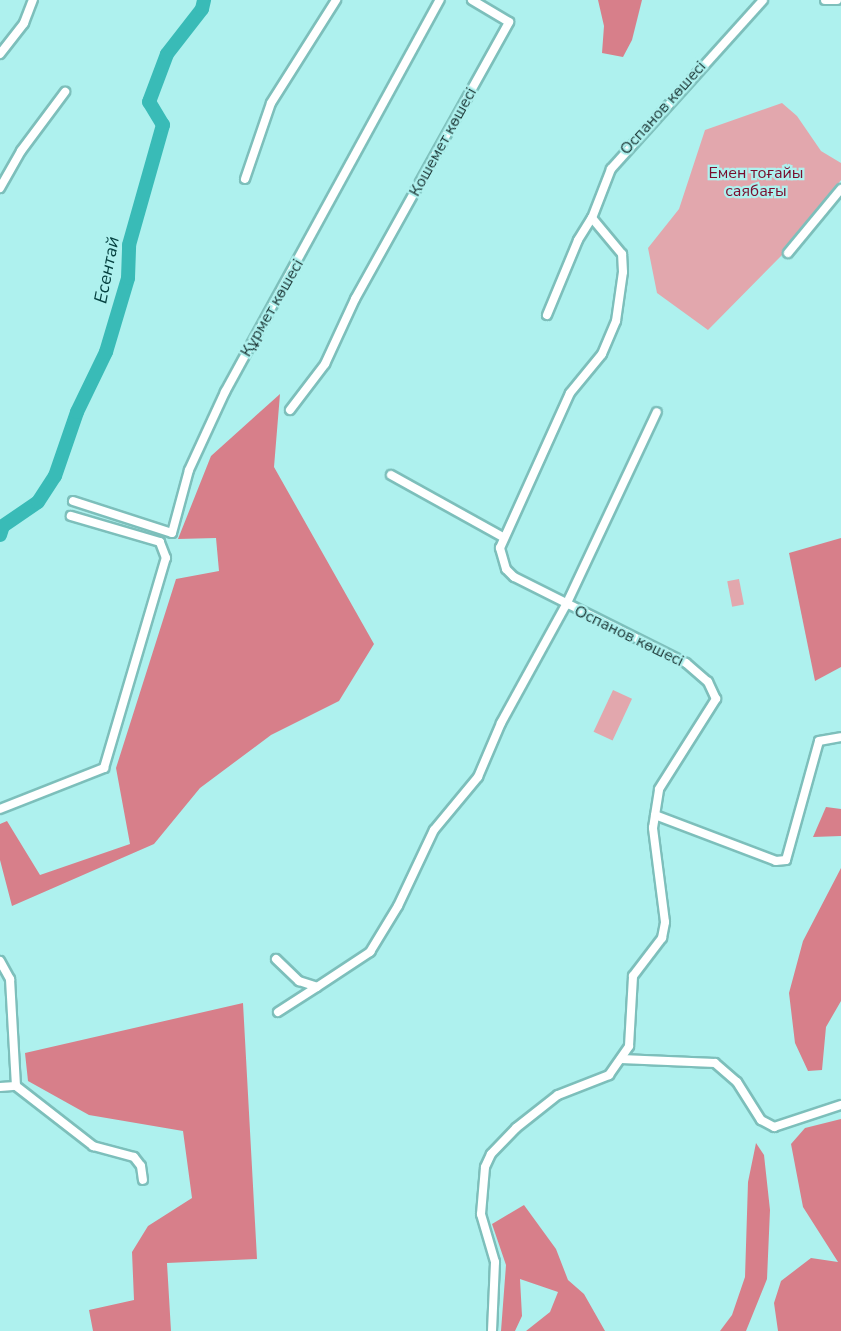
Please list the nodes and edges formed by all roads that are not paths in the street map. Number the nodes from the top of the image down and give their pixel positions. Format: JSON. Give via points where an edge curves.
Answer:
{"nodes":[{"id":1,"x":33,"y":0,"type":"edge"},
{"id":2,"x":336,"y":0,"type":"edge"},
{"id":3,"x":440,"y":0,"type":"edge"},
{"id":4,"x":472,"y":0,"type":"edge"},
{"id":5,"x":763,"y":0,"type":"edge"},
{"id":6,"x":825,"y":0,"type":"edge"},
{"id":7,"x":837,"y":0,"type":"edge"},
{"id":8,"x":0,"y":54,"type":"edge"},
{"id":9,"x":65,"y":92,"type":"dead end"},
{"id":10,"x":245,"y":179,"type":"dead end"},
{"id":11,"x":0,"y":188,"type":"edge"},
{"id":12,"x":841,"y":189,"type":"edge"},
{"id":13,"x":592,"y":219,"type":"junction"},
{"id":14,"x":788,"y":253,"type":"dead end"},
{"id":15,"x":548,"y":315,"type":"dead end"},
{"id":16,"x":290,"y":410,"type":"dead end"},
{"id":17,"x":657,"y":411,"type":"dead end"},
{"id":18,"x":391,"y":475,"type":"dead end"},
{"id":19,"x":73,"y":501,"type":"dead end"},
{"id":20,"x":71,"y":516,"type":"dead end"},
{"id":21,"x":503,"y":537,"type":"junction"},
{"id":22,"x":566,"y":604,"type":"junction"},
{"id":23,"x":841,"y":737,"type":"edge"},
{"id":24,"x":0,"y":809,"type":"edge"},
{"id":25,"x":655,"y":815,"type":"junction"},
{"id":26,"x":276,"y":959,"type":"dead end"},
{"id":27,"x":0,"y":961,"type":"edge"},
{"id":28,"x":317,"y":987,"type":"junction"},
{"id":29,"x":278,"y":1012,"type":"dead end"},
{"id":30,"x":621,"y":1059,"type":"junction"},
{"id":31,"x":16,"y":1086,"type":"junction"},
{"id":32,"x":0,"y":1087,"type":"edge"},
{"id":33,"x":841,"y":1105,"type":"edge"},
{"id":34,"x":143,"y":1180,"type":"dead end"},
{"id":35,"x":492,"y":1331,"type":"edge"}],
"edges":[{"from":1,"to":8,"type":"street","via":[[24,23]]},
{"from":2,"to":10,"type":"street","via":[[271,102]]},
{"from":3,"to":19,"type":"street","name":"Құрмет көшесі","via":[[216,411],[189,470],[172,533]]},
{"from":4,"to":16,"type":"street","name":"Кошемет көшесі","via":[[509,22],[355,299],[325,364]]},
{"from":5,"to":13,"type":"street","name":"Оспанов көшесі","via":[[619,156],[601,190]]},
{"from":6,"to":7,"type":"street"},
{"from":9,"to":11,"type":"street","via":[[9,169]]},
{"from":12,"to":14,"type":"street"},
{"from":13,"to":15,"type":"street","via":[[578,240]]},
{"from":13,"to":21,"type":"street","name":"Оспанов көшесі","via":[[622,254],[616,321],[603,354],[570,393]]},
{"from":17,"to":22,"type":"street"},
{"from":18,"to":21,"type":"street"},
{"from":20,"to":24,"type":"street","via":[[160,542],[166,558],[104,768]]},
{"from":21,"to":22,"type":"street","name":"Оспанов көшесі","via":[[500,548],[506,569]]},
{"from":22,"to":25,"type":"street","name":"Оспанов көшесі","via":[[686,663],[708,682],[716,699],[666,773]]},
{"from":22,"to":28,"type":"street","via":[[501,723],[478,777],[434,830],[398,906],[370,952]]},
{"from":23,"to":25,"type":"street","via":[[819,741],[786,860],[776,861]]},
{"from":25,"to":30,"type":"street","name":"Оспанов көшесі","via":[[656,862],[665,922],[662,938],[633,976],[629,1046]]},
{"from":26,"to":28,"type":"street","via":[[299,981]]},
{"from":27,"to":31,"type":"street","via":[[10,979]]},
{"from":28,"to":29,"type":"street"},
{"from":30,"to":33,"type":"street","via":[[715,1063],[737,1082],[761,1120],[774,1127]]},
{"from":30,"to":35,"type":"street","name":"Оспанов көшесі","via":[[609,1076],[558,1095],[503,1140],[485,1167],[482,1214],[495,1262]]},
{"from":31,"to":32,"type":"street"},
{"from":31,"to":34,"type":"street","via":[[84,1141],[135,1157]]}]}
